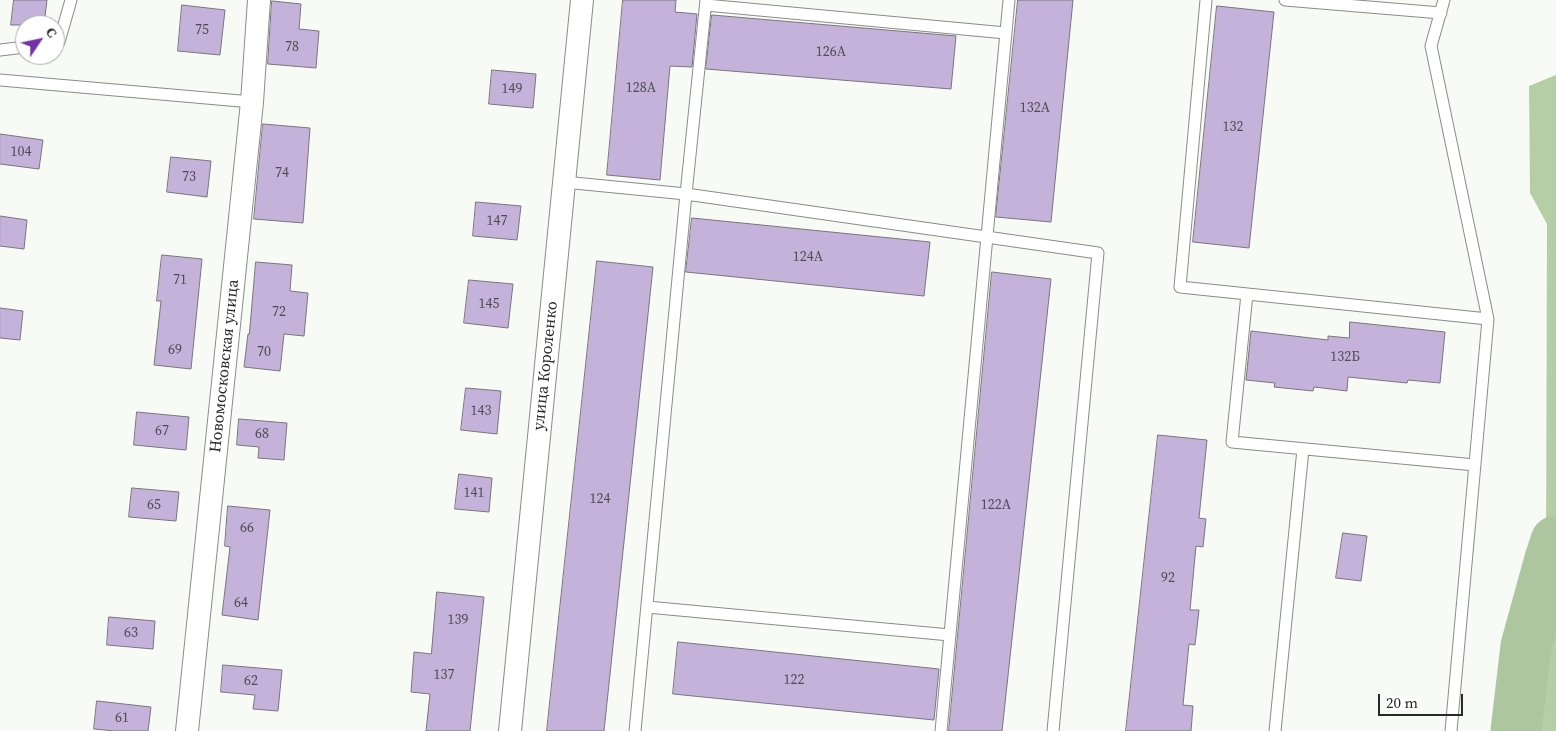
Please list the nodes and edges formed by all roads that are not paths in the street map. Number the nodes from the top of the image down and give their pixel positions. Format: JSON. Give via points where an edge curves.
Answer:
{"nodes":[{"id":1,"x":71,"y":0,"type":"edge"},
{"id":2,"x":259,"y":0,"type":"edge"},
{"id":3,"x":582,"y":0,"type":"edge"},
{"id":4,"x":1009,"y":0,"type":"edge"},
{"id":5,"x":1206,"y":0,"type":"edge"},
{"id":6,"x":1285,"y":0,"type":"edge"},
{"id":7,"x":1444,"y":0,"type":"edge"},
{"id":8,"x":706,"y":3,"type":"edge"},
{"id":9,"x":1441,"y":13,"type":"junction"},
{"id":10,"x":65,"y":21,"type":"edge"},
{"id":11,"x":1006,"y":33,"type":"junction"},
{"id":12,"x":15,"y":48,"type":"edge"},
{"id":13,"x":0,"y":50,"type":"edge"},
{"id":14,"x":0,"y":80,"type":"edge"},
{"id":15,"x":252,"y":102,"type":"junction"},
{"id":16,"x":564,"y":182,"type":"junction"},
{"id":17,"x":686,"y":194,"type":"junction"},
{"id":18,"x":987,"y":237,"type":"junction"},
{"id":19,"x":1247,"y":294,"type":"junction"},
{"id":20,"x":1488,"y":319,"type":"junction"},
{"id":21,"x":1304,"y":449,"type":"junction"},
{"id":22,"x":1475,"y":465,"type":"junction"},
{"id":23,"x":647,"y":607,"type":"junction"},
{"id":24,"x":950,"y":635,"type":"junction"},
{"id":25,"x":188,"y":731,"type":"edge"},
{"id":26,"x":510,"y":731,"type":"edge"},
{"id":27,"x":635,"y":731,"type":"edge"},
{"id":28,"x":941,"y":731,"type":"edge"},
{"id":29,"x":1053,"y":731,"type":"edge"},
{"id":30,"x":1275,"y":731,"type":"edge"},
{"id":31,"x":1451,"y":731,"type":"edge"}],
"edges":[{"from":1,"to":10,"type":"lane"},
{"from":2,"to":15,"type":"street","name":"Новомосковская улица"},
{"from":3,"to":16,"type":"street","name":"улица Короленко"},
{"from":4,"to":11,"type":"lane"},
{"from":5,"to":19,"type":"lane","via":[[1180,287]]},
{"from":6,"to":9,"type":"lane"},
{"from":7,"to":9,"type":"lane"},
{"from":8,"to":11,"type":"lane"},
{"from":8,"to":17,"type":"lane"},
{"from":9,"to":20,"type":"lane","via":[[1431,46]]},
{"from":11,"to":18,"type":"lane"},
{"from":12,"to":13,"type":"lane"},
{"from":14,"to":15,"type":"lane"},
{"from":15,"to":25,"type":"street","name":"Новомосковская улица"},
{"from":16,"to":17,"type":"lane"},
{"from":16,"to":26,"type":"street","name":"улица Короленко"},
{"from":17,"to":18,"type":"lane"},
{"from":17,"to":23,"type":"lane"},
{"from":18,"to":24,"type":"lane"},
{"from":18,"to":29,"type":"lane","via":[[1098,253]]},
{"from":19,"to":20,"type":"lane"},
{"from":19,"to":21,"type":"lane","via":[[1232,442]]},
{"from":20,"to":22,"type":"lane"},
{"from":21,"to":22,"type":"lane"},
{"from":21,"to":30,"type":"lane"},
{"from":22,"to":31,"type":"lane"},
{"from":23,"to":24,"type":"lane"},
{"from":23,"to":27,"type":"lane"},
{"from":24,"to":28,"type":"lane"}]}
